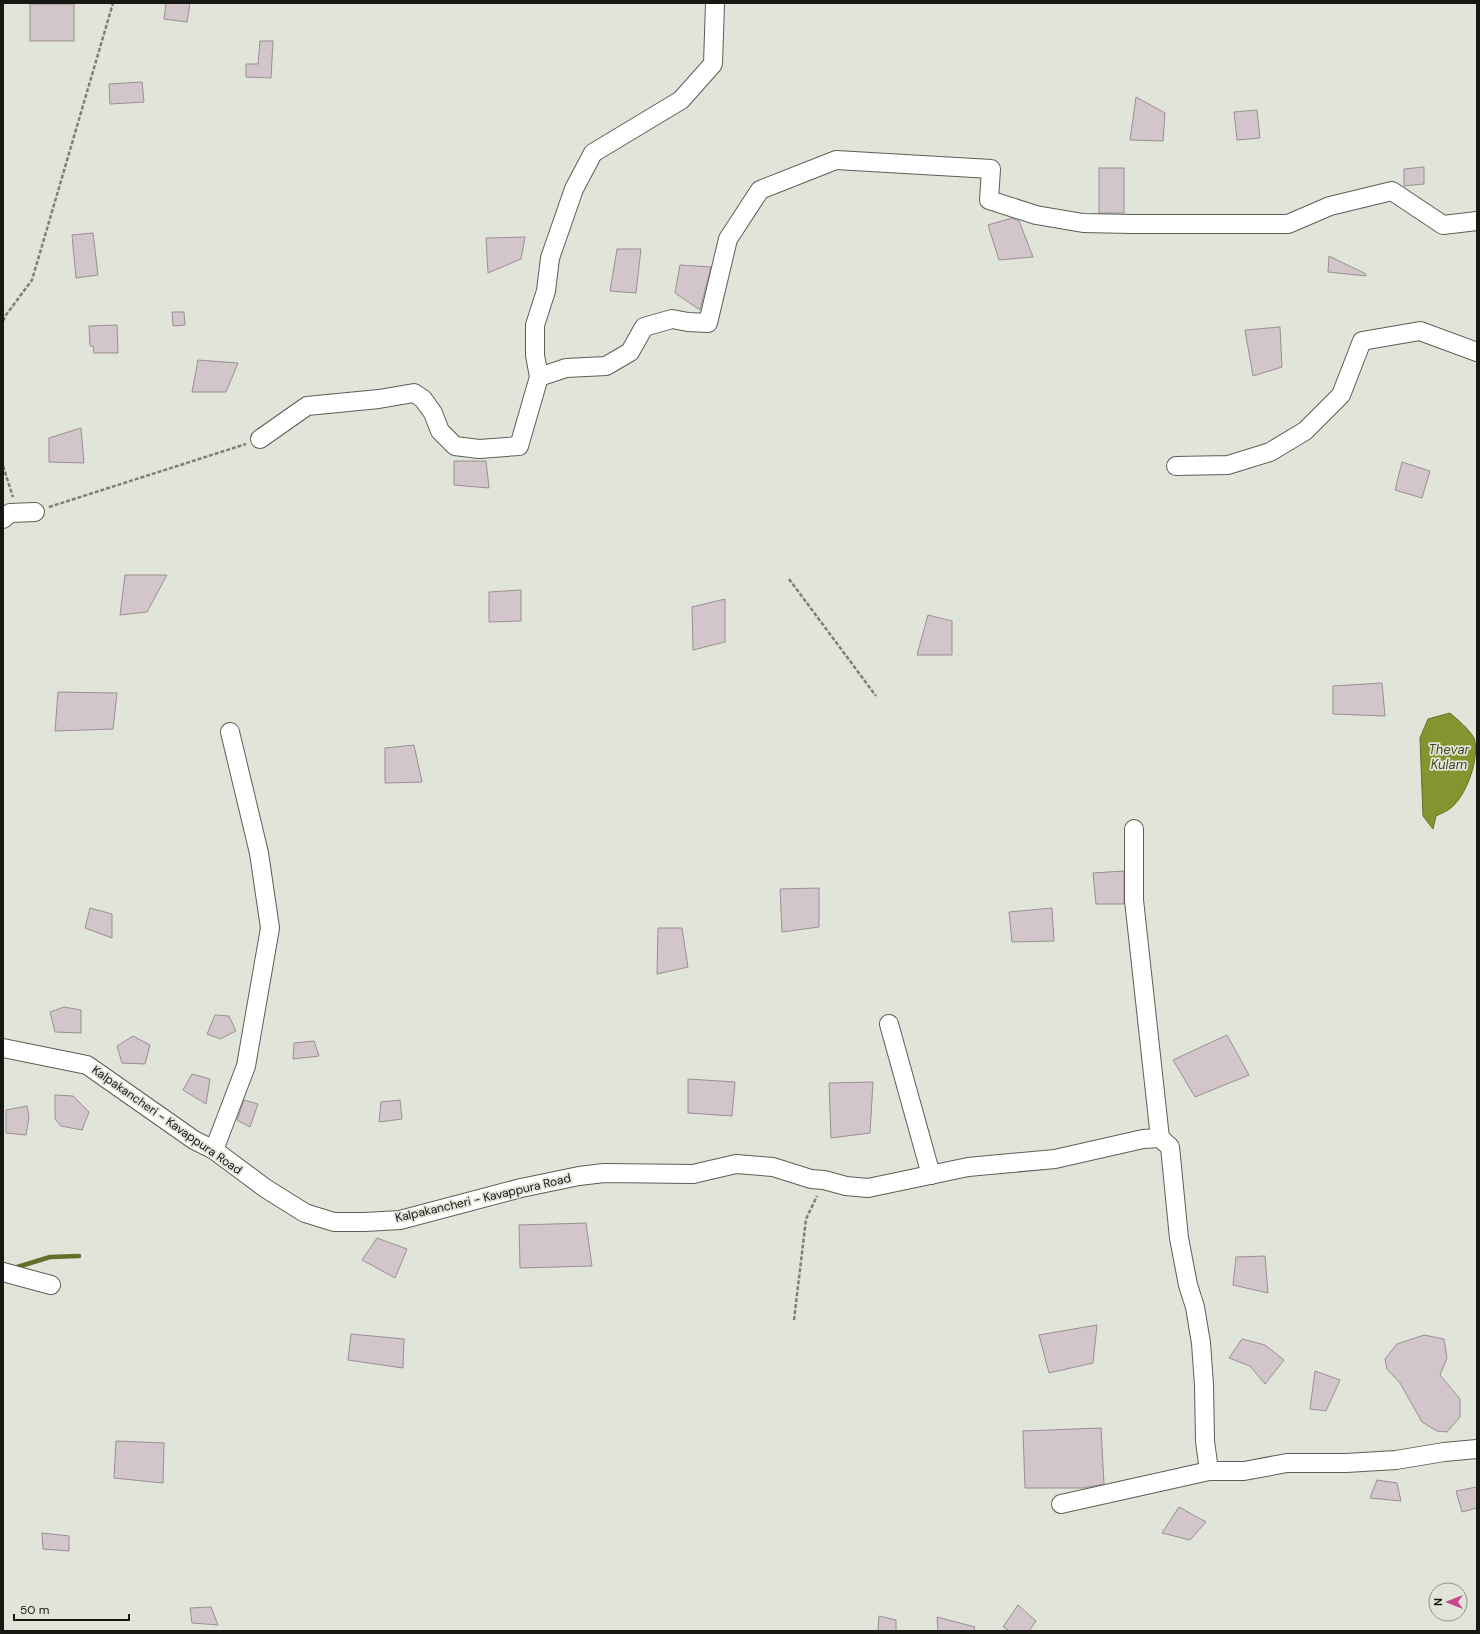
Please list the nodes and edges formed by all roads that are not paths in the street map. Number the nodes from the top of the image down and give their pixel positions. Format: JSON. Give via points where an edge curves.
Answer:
{"nodes":[{"id":1,"x":715,"y":3,"type":"edge"},
{"id":2,"x":1477,"y":221,"type":"edge"},
{"id":3,"x":1477,"y":352,"type":"edge"},
{"id":4,"x":539,"y":377,"type":"junction"},
{"id":5,"x":260,"y":439,"type":"road end"},
{"id":6,"x":1176,"y":466,"type":"dead end"},
{"id":7,"x":230,"y":732,"type":"dead end"},
{"id":8,"x":1134,"y":829,"type":"dead end"},
{"id":9,"x":889,"y":1024,"type":"dead end"},
{"id":10,"x":3,"y":1048,"type":"edge"},
{"id":11,"x":1160,"y":1138,"type":"junction"},
{"id":12,"x":214,"y":1150,"type":"junction"},
{"id":13,"x":931,"y":1175,"type":"junction"},
{"id":14,"x":3,"y":1272,"type":"edge"},
{"id":15,"x":51,"y":1285,"type":"dead end"},
{"id":16,"x":1477,"y":1449,"type":"edge"},
{"id":17,"x":1209,"y":1471,"type":"junction"},
{"id":18,"x":1061,"y":1504,"type":"dead end"}],
"edges":[{"from":1,"to":4,"type":"street","via":[[713,64],[681,100],[593,153],[574,189],[550,258],[546,291],[535,325],[535,355]]},
{"from":2,"to":4,"type":"street","via":[[1443,225],[1392,191],[1330,206],[1288,224],[1083,223],[1036,215],[989,200],[991,169],[836,160],[760,190],[728,239],[708,323],[672,319],[644,327],[630,352],[606,366],[566,368]]},
{"from":3,"to":6,"type":"street","via":[[1420,330],[1362,341],[1341,395],[1304,431],[1270,452],[1228,465]]},
{"from":4,"to":5,"type":"street","via":[[519,446],[479,449],[455,446],[440,431],[433,413],[423,399],[414,393],[307,406]]},
{"from":7,"to":12,"type":"street","via":[[259,853],[270,928],[246,1066]]},
{"from":8,"to":11,"type":"street","via":[[1134,900]]},
{"from":9,"to":13,"type":"street"},
{"from":10,"to":12,"type":"street","name":"Kalpakancheri - Kavappura Road","via":[[87,1065],[194,1140]]},
{"from":11,"to":13,"type":"street","name":"Kalpakancheri - Kavappura Road","via":[[1143,1138],[1055,1159],[968,1167]]},
{"from":11,"to":17,"type":"street","via":[[1170,1147],[1179,1238],[1201,1343]]},
{"from":12,"to":13,"type":"street","name":"Kalpakancheri - Kavappura Road","via":[[252,1179],[306,1213],[334,1222],[400,1220],[521,1188],[604,1173],[693,1174],[736,1164],[773,1167],[811,1179],[868,1188]]},
{"from":14,"to":15,"type":"street"},
{"from":16,"to":17,"type":"street","via":[[1396,1460],[1287,1463],[1244,1471]]},
{"from":17,"to":18,"type":"street"}]}
